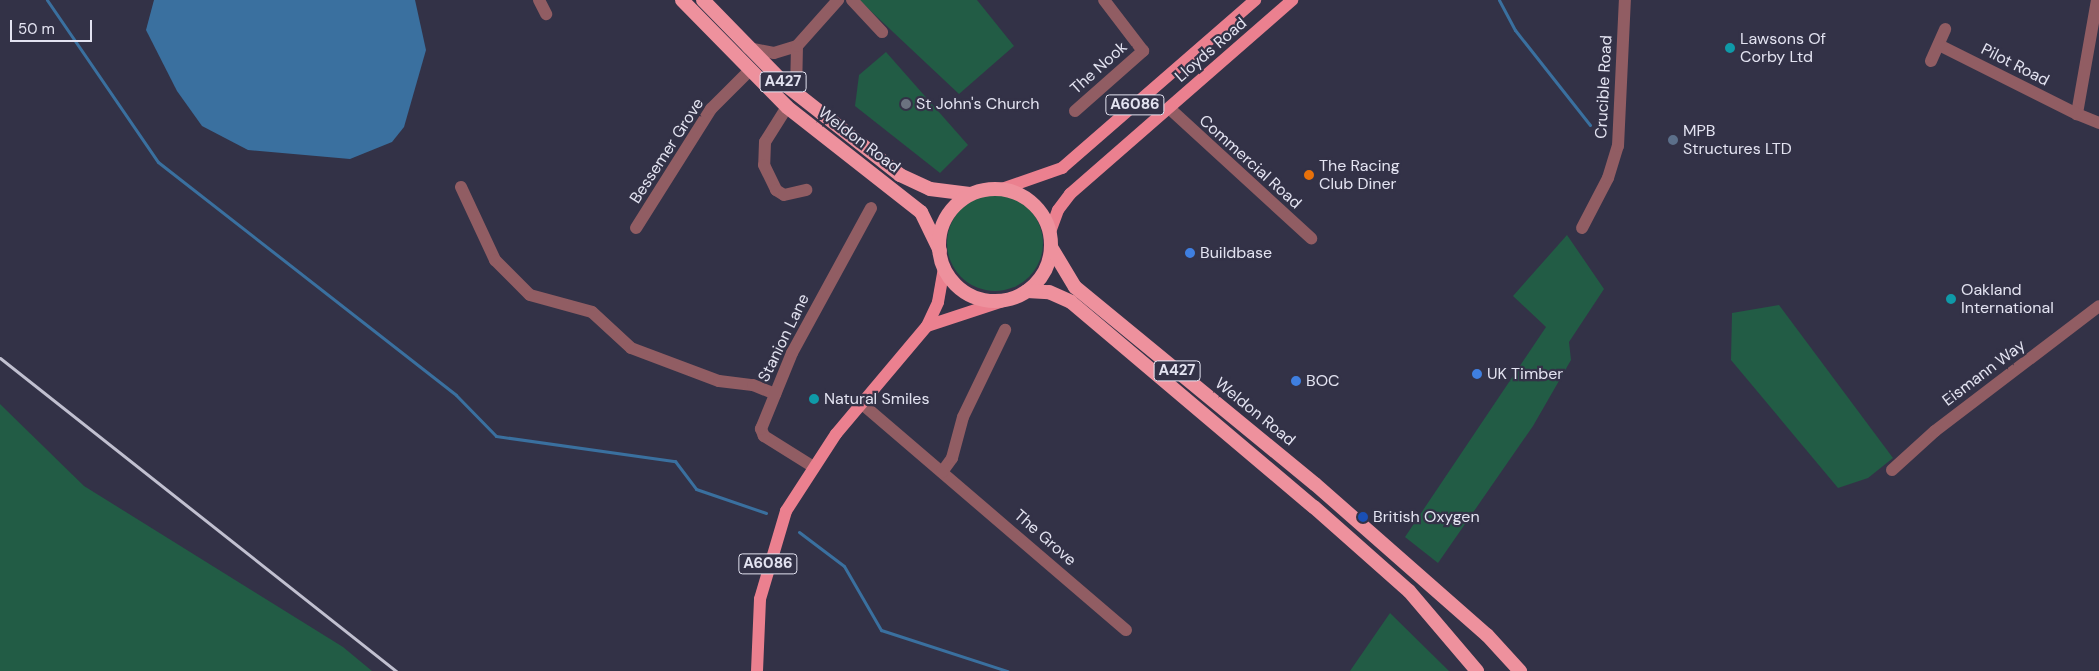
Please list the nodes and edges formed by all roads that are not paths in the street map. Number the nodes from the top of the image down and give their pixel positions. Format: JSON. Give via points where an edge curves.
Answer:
{"nodes":[{"id":1,"x":539,"y":0,"type":"edge"},
{"id":2,"x":682,"y":0,"type":"edge"},
{"id":3,"x":703,"y":0,"type":"edge"},
{"id":4,"x":838,"y":0,"type":"edge"},
{"id":5,"x":852,"y":0,"type":"edge"},
{"id":6,"x":1104,"y":0,"type":"edge"},
{"id":7,"x":1255,"y":0,"type":"edge"},
{"id":8,"x":1292,"y":0,"type":"edge"},
{"id":9,"x":1625,"y":0,"type":"edge"},
{"id":10,"x":2097,"y":0,"type":"edge"},
{"id":11,"x":546,"y":14,"type":"dead end"},
{"id":12,"x":1945,"y":29,"type":"dead end"},
{"id":13,"x":882,"y":32,"type":"dead end"},
{"id":14,"x":1939,"y":45,"type":"junction"},
{"id":15,"x":796,"y":46,"type":"junction"},
{"id":16,"x":748,"y":48,"type":"junction"},
{"id":17,"x":1932,"y":61,"type":"dead end"},
{"id":18,"x":748,"y":72,"type":"junction"},
{"id":19,"x":796,"y":93,"type":"junction"},
{"id":20,"x":787,"y":107,"type":"junction"},
{"id":21,"x":1169,"y":108,"type":"junction"},
{"id":22,"x":1075,"y":111,"type":"dead end"},
{"id":23,"x":2077,"y":114,"type":"junction"},
{"id":24,"x":2099,"y":123,"type":"edge"},
{"id":25,"x":461,"y":187,"type":"dead end"},
{"id":26,"x":1002,"y":189,"type":"junction"},
{"id":27,"x":806,"y":190,"type":"dead end"},
{"id":28,"x":970,"y":194,"type":"junction"},
{"id":29,"x":871,"y":208,"type":"dead end"},
{"id":30,"x":636,"y":228,"type":"dead end"},
{"id":31,"x":1582,"y":228,"type":"dead end"},
{"id":32,"x":1050,"y":232,"type":"junction"},
{"id":33,"x":1311,"y":238,"type":"dead end"},
{"id":34,"x":1051,"y":247,"type":"junction"},
{"id":35,"x":940,"y":251,"type":"junction"},
{"id":36,"x":944,"y":268,"type":"junction"},
{"id":37,"x":1027,"y":291,"type":"junction"},
{"id":38,"x":1003,"y":301,"type":"junction"},
{"id":39,"x":2099,"y":306,"type":"edge"},
{"id":40,"x":927,"y":326,"type":"junction"},
{"id":41,"x":1005,"y":330,"type":"dead end"},
{"id":42,"x":775,"y":394,"type":"junction"},
{"id":43,"x":861,"y":403,"type":"junction"},
{"id":44,"x":812,"y":466,"type":"junction"},
{"id":45,"x":1892,"y":470,"type":"dead end"},
{"id":46,"x":942,"y":472,"type":"junction"},
{"id":47,"x":1126,"y":630,"type":"dead end"},
{"id":48,"x":757,"y":671,"type":"edge"},
{"id":49,"x":1477,"y":671,"type":"edge"},
{"id":50,"x":1520,"y":671,"type":"edge"}],
"edges":[{"from":1,"to":11,"type":"street"},
{"from":2,"to":18,"type":"highway","name":"Weldon Road","number":"A427"},
{"from":3,"to":16,"type":"highway","name":"Weldon Road","number":"A427"},
{"from":4,"to":15,"type":"street"},
{"from":5,"to":13,"type":"street"},
{"from":6,"to":22,"type":"street","name":"The Nook","via":[[1143,51]]},
{"from":7,"to":26,"type":"main road","name":"Lloyds Road","number":"A6086","via":[[1062,168]]},
{"from":8,"to":21,"type":"main road","name":"Lloyds Road","number":"A6086"},
{"from":9,"to":31,"type":"street","name":"Crucible Road","via":[[1618,146],[1608,178]]},
{"from":10,"to":23,"type":"street"},
{"from":12,"to":14,"type":"street"},
{"from":14,"to":17,"type":"street"},
{"from":14,"to":23,"type":"street","name":"Pilot Road"},
{"from":15,"to":16,"type":"street","via":[[774,53]]},
{"from":15,"to":19,"type":"street"},
{"from":16,"to":19,"type":"highway","name":"Weldon Road","number":"A427"},
{"from":18,"to":20,"type":"highway","name":"Weldon Road","number":"A427"},
{"from":18,"to":30,"type":"street","name":"Bessemer Grove","via":[[711,109]]},
{"from":19,"to":28,"type":"highway","name":"Weldon Road","number":"A427","via":[[900,175],[930,189]]},
{"from":20,"to":27,"type":"street","via":[[765,142],[764,165],[776,190],[784,195]]},
{"from":20,"to":35,"type":"highway","name":"Weldon Road","number":"A427","via":[[921,212]]},
{"from":21,"to":32,"type":"main road","name":"Lloyds Road","number":"A6086","via":[[1070,194],[1058,210]]},
{"from":21,"to":33,"type":"street","name":"Commercial Road"},
{"from":23,"to":24,"type":"street","name":"Pilot Road"},
{"from":25,"to":42,"type":"street","via":[[495,260],[530,295],[592,312],[632,348],[719,381],[753,385]]},
{"from":26,"to":28,"type":"highway","number":"A427"},
{"from":26,"to":32,"type":"highway","number":"A427","via":[[1027,198]]},
{"from":28,"to":35,"type":"highway","number":"A427","via":[[943,224]]},
{"from":29,"to":42,"type":"street","name":"Stanion Lane"},
{"from":32,"to":34,"type":"highway","number":"A427"},
{"from":34,"to":37,"type":"highway","number":"A427","via":[[1040,279]]},
{"from":34,"to":50,"type":"highway","name":"Weldon Road","number":"A427","via":[[1075,287],[1420,574]]},
{"from":35,"to":36,"type":"highway","number":"A427"},
{"from":36,"to":38,"type":"highway","number":"A427","via":[[952,280],[975,297]]},
{"from":36,"to":40,"type":"main road","number":"A6086","via":[[938,302]]},
{"from":37,"to":38,"type":"highway","number":"A427"},
{"from":37,"to":49,"type":"highway","name":"Weldon Road","number":"A427","via":[[1049,292],[1071,302],[1391,574]]},
{"from":38,"to":40,"type":"main road"},
{"from":39,"to":45,"type":"street","name":"Eismann Way","via":[[1935,431]]},
{"from":40,"to":43,"type":"main road","number":"A6086"},
{"from":41,"to":46,"type":"street","via":[[963,417],[952,458]]},
{"from":42,"to":44,"type":"street","name":"Stanion Lane","via":[[762,430],[764,436]]},
{"from":43,"to":44,"type":"main road","number":"A6086"},
{"from":43,"to":46,"type":"street","name":"The Grove"},
{"from":44,"to":48,"type":"main road","number":"A6086","via":[[786,511],[769,558],[760,599]]},
{"from":46,"to":47,"type":"street","name":"The Grove"}]}
